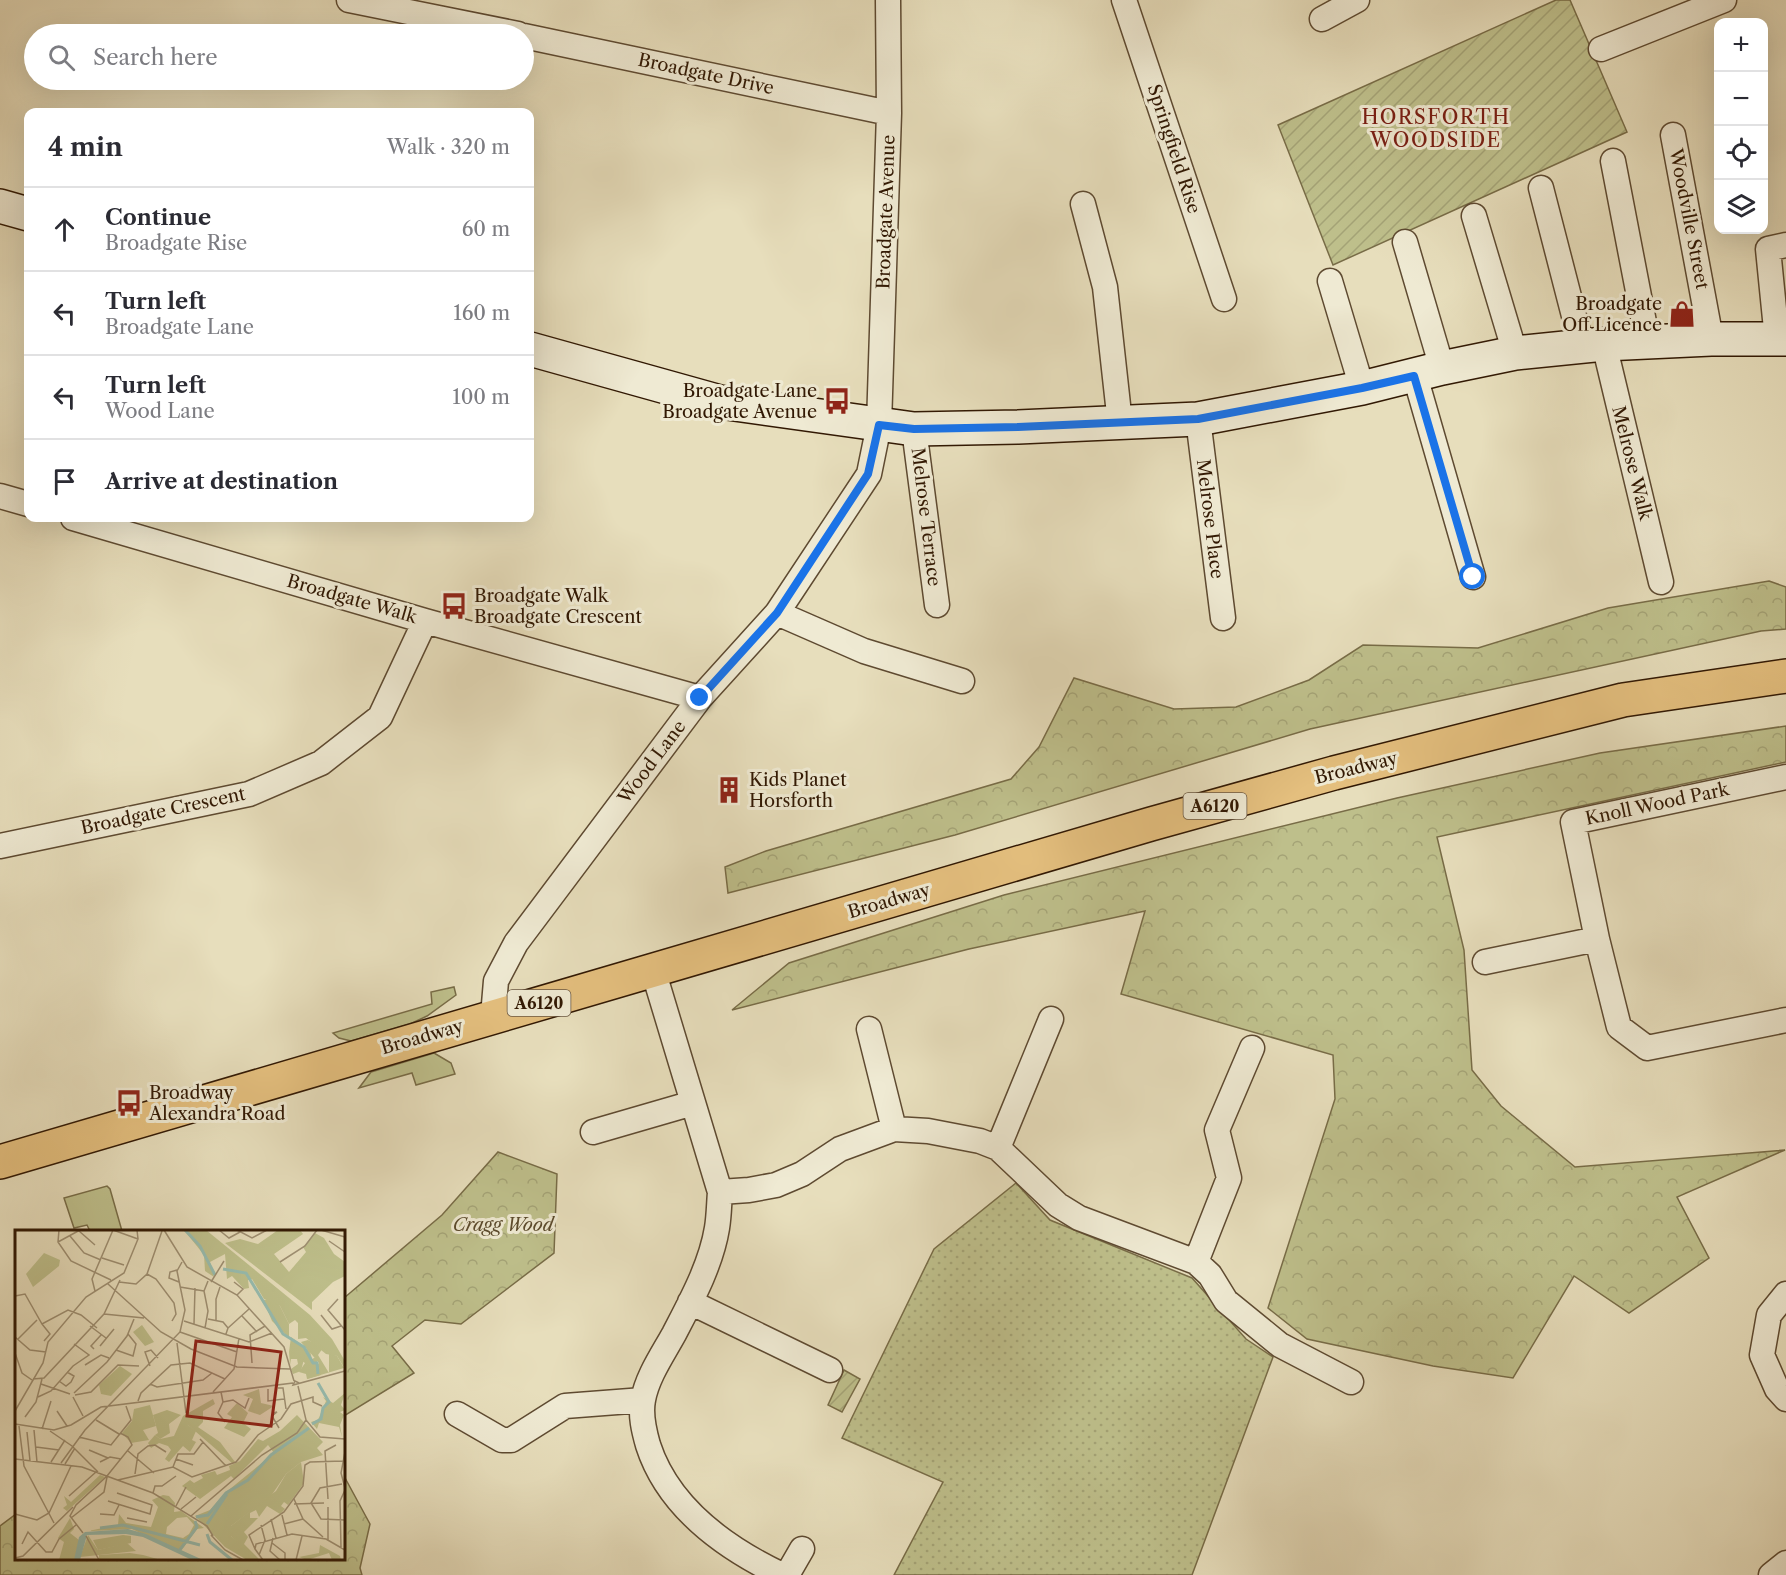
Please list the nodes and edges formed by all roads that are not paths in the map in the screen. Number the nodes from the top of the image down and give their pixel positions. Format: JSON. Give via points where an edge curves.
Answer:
{"nodes":[{"id":1,"x":349,"y":0,"type":"edge"},
{"id":2,"x":888,"y":0,"type":"edge"},
{"id":3,"x":1124,"y":0,"type":"edge"},
{"id":4,"x":1356,"y":0,"type":"edge"},
{"id":5,"x":1724,"y":0,"type":"edge"},
{"id":6,"x":1322,"y":20,"type":"dead end"},
{"id":7,"x":468,"y":24,"type":"edge"},
{"id":8,"x":534,"y":38,"type":"edge"},
{"id":9,"x":1601,"y":49,"type":"dead end"},
{"id":10,"x":889,"y":113,"type":"junction"},
{"id":11,"x":1673,"y":135,"type":"dead end"},
{"id":12,"x":1613,"y":161,"type":"dead end"},
{"id":13,"x":1541,"y":188,"type":"dead end"},
{"id":14,"x":1083,"y":204,"type":"dead end"},
{"id":15,"x":0,"y":206,"type":"edge"},
{"id":16,"x":24,"y":213,"type":"edge"},
{"id":17,"x":1474,"y":216,"type":"dead end"},
{"id":18,"x":1405,"y":242,"type":"dead end"},
{"id":19,"x":1786,"y":245,"type":"edge"},
{"id":20,"x":1330,"y":281,"type":"dead end"},
{"id":21,"x":1224,"y":299,"type":"dead end"},
{"id":22,"x":1711,"y":339,"type":"junction"},
{"id":23,"x":1781,"y":339,"type":"edge"},
{"id":24,"x":1648,"y":343,"type":"junction"},
{"id":25,"x":1593,"y":345,"type":"junction"},
{"id":26,"x":534,"y":350,"type":"edge"},
{"id":27,"x":1515,"y":354,"type":"junction"},
{"id":28,"x":1428,"y":372,"type":"junction"},
{"id":29,"x":1362,"y":388,"type":"junction"},
{"id":30,"x":1198,"y":419,"type":"junction"},
{"id":31,"x":1120,"y":423,"type":"junction"},
{"id":32,"x":879,"y":425,"type":"junction"},
{"id":33,"x":914,"y":429,"type":"junction"},
{"id":34,"x":0,"y":496,"type":"edge"},
{"id":35,"x":24,"y":503,"type":"edge"},
{"id":36,"x":87,"y":522,"type":"edge"},
{"id":37,"x":1473,"y":577,"type":"dead end"},
{"id":38,"x":1661,"y":582,"type":"dead end"},
{"id":39,"x":937,"y":605,"type":"dead end"},
{"id":40,"x":777,"y":613,"type":"junction"},
{"id":41,"x":1223,"y":618,"type":"dead end"},
{"id":42,"x":425,"y":621,"type":"junction"},
{"id":43,"x":1786,"y":676,"type":"edge"},
{"id":44,"x":962,"y":681,"type":"dead end"},
{"id":45,"x":700,"y":698,"type":"junction"},
{"id":46,"x":1786,"y":777,"type":"edge"},
{"id":47,"x":0,"y":846,"type":"edge"},
{"id":48,"x":1597,"y":939,"type":"junction"},
{"id":49,"x":1485,"y":962,"type":"dead end"},
{"id":50,"x":653,"y":970,"type":"junction"},
{"id":51,"x":493,"y":1016,"type":"junction"},
{"id":52,"x":1051,"y":1019,"type":"dead end"},
{"id":53,"x":1786,"y":1020,"type":"edge"},
{"id":54,"x":869,"y":1029,"type":"dead end"},
{"id":55,"x":1252,"y":1048,"type":"dead end"},
{"id":56,"x":693,"y":1103,"type":"junction"},
{"id":57,"x":894,"y":1129,"type":"junction"},
{"id":58,"x":594,"y":1132,"type":"dead end"},
{"id":59,"x":998,"y":1148,"type":"junction"},
{"id":60,"x":0,"y":1162,"type":"edge"},
{"id":61,"x":720,"y":1192,"type":"junction"},
{"id":62,"x":1196,"y":1262,"type":"junction"},
{"id":63,"x":1786,"y":1294,"type":"edge"},
{"id":64,"x":690,"y":1302,"type":"junction"},
{"id":65,"x":830,"y":1370,"type":"dead end"},
{"id":66,"x":1352,"y":1382,"type":"dead end"},
{"id":67,"x":1786,"y":1399,"type":"edge"},
{"id":68,"x":643,"y":1400,"type":"junction"},
{"id":69,"x":457,"y":1414,"type":"dead end"},
{"id":70,"x":801,"y":1549,"type":"dead end"},
{"id":71,"x":1786,"y":1563,"type":"edge"},
{"id":72,"x":782,"y":1575,"type":"edge"},
{"id":73,"x":787,"y":1575,"type":"edge"},
{"id":74,"x":1771,"y":1575,"type":"edge"}],
"edges":[{"from":1,"to":7,"type":"street"},
{"from":2,"to":10,"type":"street","name":"Broadgate Avenue"},
{"from":3,"to":21,"type":"street","name":"Springfield Rise"},
{"from":4,"to":6,"type":"street"},
{"from":5,"to":9,"type":"street"},
{"from":8,"to":10,"type":"street","name":"Broadgate Drive"},
{"from":10,"to":32,"type":"street","name":"Broadgate Avenue"},
{"from":11,"to":22,"type":"street","name":"Woodville Street"},
{"from":12,"to":24,"type":"street"},
{"from":13,"to":25,"type":"street","name":"Melrose Walk"},
{"from":14,"to":31,"type":"street","via":[[1105,287]]},
{"from":15,"to":16,"type":"street"},
{"from":17,"to":27,"type":"street"},
{"from":18,"to":28,"type":"street"},
{"from":19,"to":23,"type":"street","via":[[1768,249]]},
{"from":20,"to":29,"type":"street"},
{"from":22,"to":23,"type":"street"},
{"from":22,"to":24,"type":"street"},
{"from":24,"to":25,"type":"street"},
{"from":25,"to":27,"type":"street"},
{"from":25,"to":38,"type":"street","name":"Melrose Walk"},
{"from":26,"to":32,"type":"street","via":[[720,402]]},
{"from":27,"to":28,"type":"street"},
{"from":28,"to":29,"type":"street"},
{"from":28,"to":37,"type":"street"},
{"from":29,"to":30,"type":"street"},
{"from":30,"to":31,"type":"street"},
{"from":30,"to":41,"type":"street","name":"Melrose Place"},
{"from":31,"to":33,"type":"street"},
{"from":32,"to":33,"type":"street"},
{"from":32,"to":40,"type":"street","name":"Wood Lane","via":[[868,474]]},
{"from":33,"to":39,"type":"street","name":"Melrose Terrace"},
{"from":34,"to":35,"type":"street"},
{"from":36,"to":42,"type":"street","name":"Broadgate Walk"},
{"from":40,"to":44,"type":"street","via":[[864,651]]},
{"from":40,"to":45,"type":"street","name":"Wood Lane"},
{"from":42,"to":45,"type":"street","name":"Broadgate Walk"},
{"from":42,"to":47,"type":"street","name":"Broadgate Crescent","via":[[380,717],[321,763],[249,794]]},
{"from":43,"to":50,"type":"highway","name":"Broadway","number":"A6120","via":[[1623,700],[1334,773]]},
{"from":45,"to":51,"type":"street","name":"Wood Lane","via":[[516,943],[496,981]]},
{"from":46,"to":48,"type":"street","name":"Knoll Wood Park","via":[[1573,822]]},
{"from":48,"to":49,"type":"street"},
{"from":48,"to":53,"type":"street","name":"Knoll Wood Park","via":[[1619,1027],[1647,1048]]},
{"from":50,"to":51,"type":"highway","name":"Broadway","number":"A6120"},
{"from":50,"to":56,"type":"street"},
{"from":51,"to":60,"type":"highway","name":"Broadway","number":"A6120"},
{"from":52,"to":59,"type":"street"},
{"from":54,"to":57,"type":"street"},
{"from":55,"to":62,"type":"street","via":[[1217,1130],[1229,1178]]},
{"from":56,"to":58,"type":"street"},
{"from":56,"to":61,"type":"street"},
{"from":57,"to":59,"type":"street","via":[[928,1131]]},
{"from":57,"to":61,"type":"street","via":[[840,1149],[802,1174],[776,1185]]},
{"from":59,"to":62,"type":"street","via":[[1058,1205],[1078,1218]]},
{"from":61,"to":64,"type":"street","via":[[717,1230]]},
{"from":62,"to":66,"type":"street","via":[[1210,1275],[1226,1301],[1280,1345]]},
{"from":63,"to":67,"type":"street","via":[[1769,1316],[1762,1355],[1777,1389]]},
{"from":64,"to":65,"type":"street"},
{"from":64,"to":68,"type":"street"},
{"from":68,"to":69,"type":"street","via":[[565,1406],[511,1440],[502,1440]]},
{"from":68,"to":72,"type":"street","via":[[642,1426],[665,1482],[714,1535]]},
{"from":70,"to":73,"type":"street"},
{"from":71,"to":74,"type":"street"}]}
